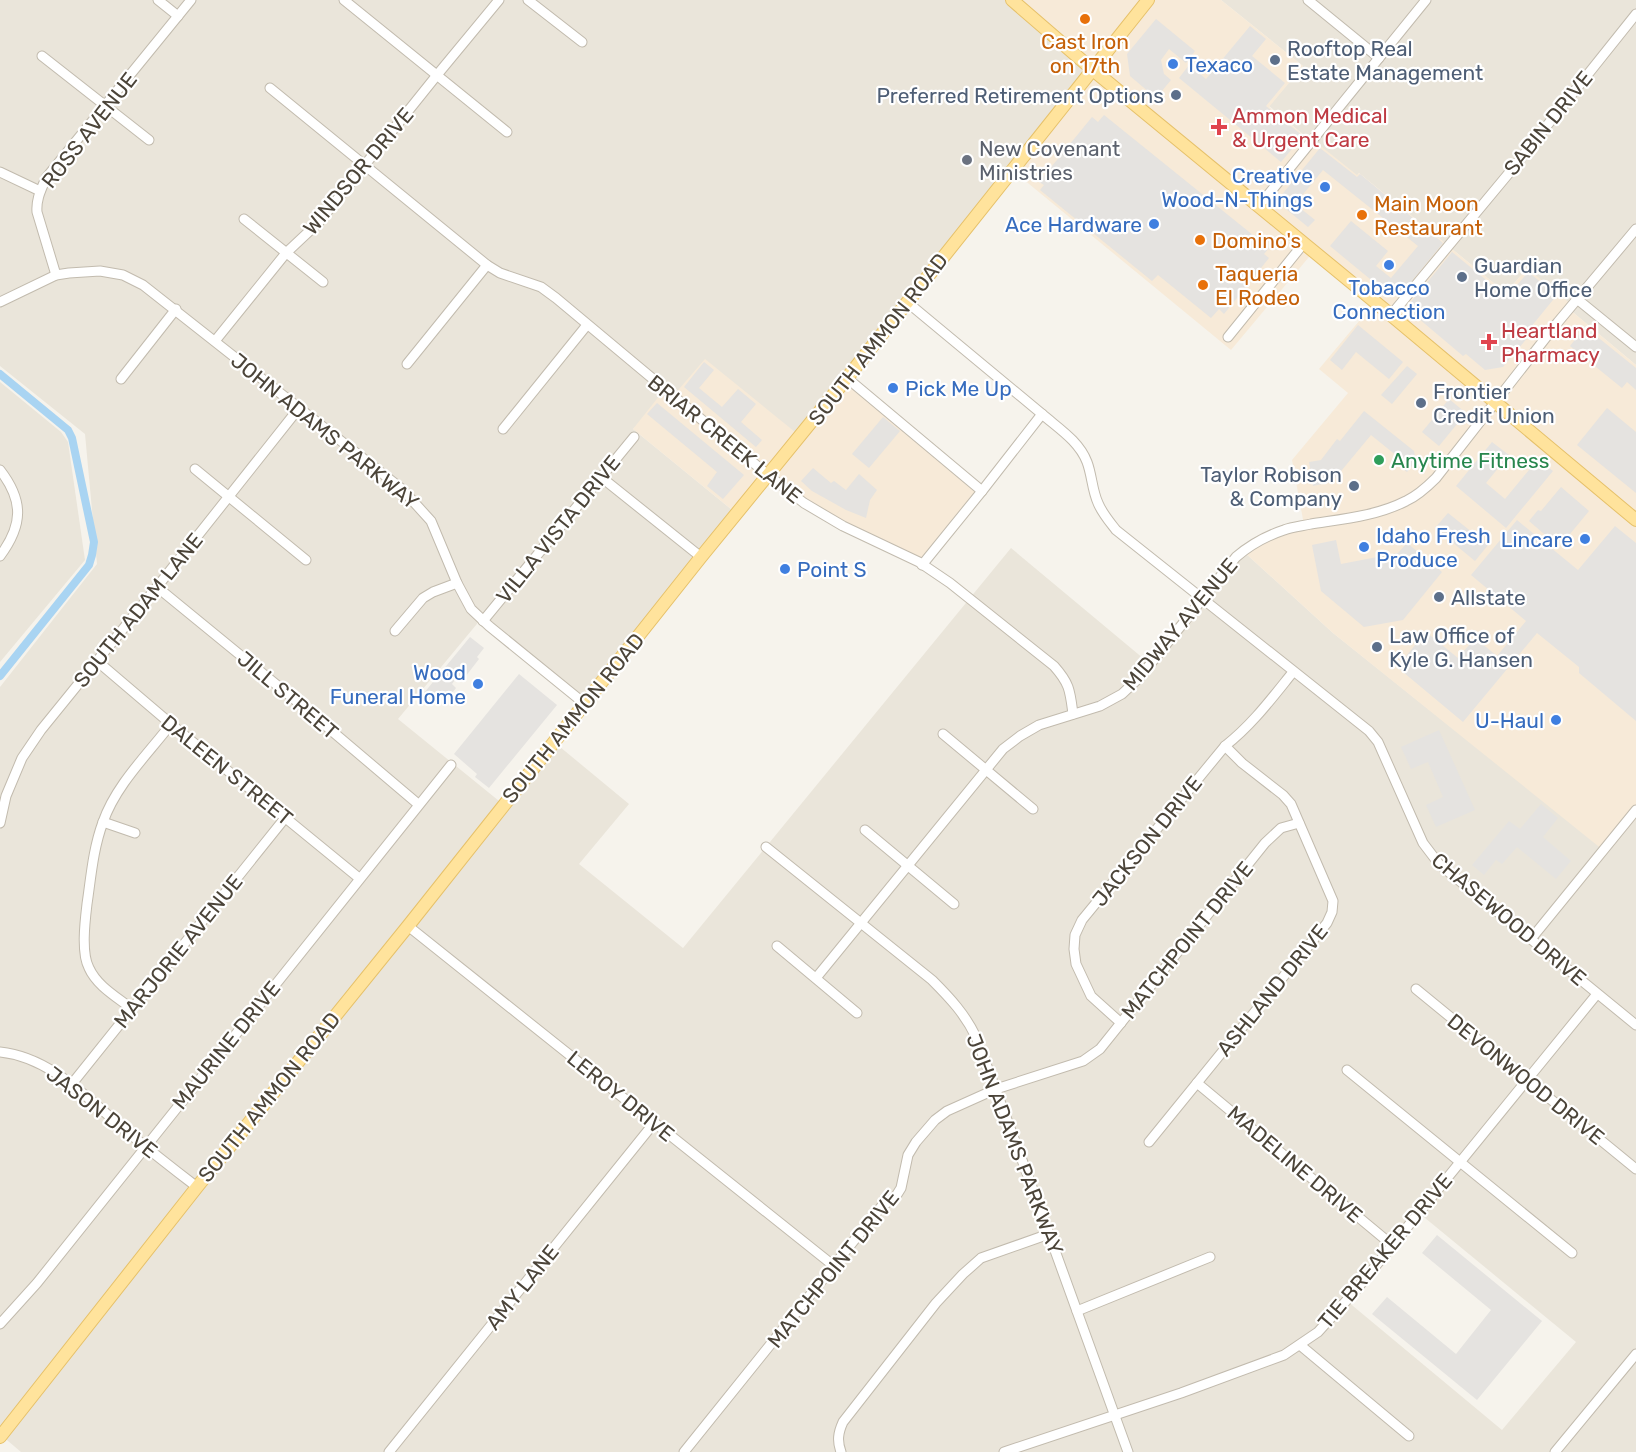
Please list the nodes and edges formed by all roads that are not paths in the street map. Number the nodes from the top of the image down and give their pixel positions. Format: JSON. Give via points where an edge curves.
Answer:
{"nodes":[{"id":1,"x":158,"y":0,"type":"edge"},
{"id":2,"x":191,"y":0,"type":"edge"},
{"id":3,"x":344,"y":0,"type":"edge"},
{"id":4,"x":499,"y":0,"type":"edge"},
{"id":5,"x":528,"y":0,"type":"edge"},
{"id":6,"x":1012,"y":0,"type":"edge"},
{"id":7,"x":1148,"y":0,"type":"edge"},
{"id":8,"x":1308,"y":0,"type":"edge"},
{"id":9,"x":1426,"y":0,"type":"edge"},
{"id":10,"x":1636,"y":15,"type":"edge"},
{"id":11,"x":178,"y":16,"type":"junction"},
{"id":12,"x":582,"y":42,"type":"dead end"},
{"id":13,"x":42,"y":56,"type":"dead end"},
{"id":14,"x":1379,"y":58,"type":"junction"},
{"id":15,"x":1092,"y":70,"type":"junction"},
{"id":16,"x":437,"y":75,"type":"junction"},
{"id":17,"x":270,"y":88,"type":"dead end"},
{"id":18,"x":105,"y":106,"type":"junction"},
{"id":19,"x":507,"y":132,"type":"dead end"},
{"id":20,"x":148,"y":140,"type":"dead end"},
{"id":21,"x":365,"y":165,"type":"junction"},
{"id":22,"x":0,"y":172,"type":"edge"},
{"id":23,"x":40,"y":191,"type":"junction"},
{"id":24,"x":1259,"y":206,"type":"junction"},
{"id":25,"x":244,"y":219,"type":"dead end"},
{"id":26,"x":1636,"y":229,"type":"edge"},
{"id":27,"x":1304,"y":243,"type":"junction"},
{"id":28,"x":286,"y":253,"type":"junction"},
{"id":29,"x":487,"y":265,"type":"junction"},
{"id":30,"x":56,"y":275,"type":"junction"},
{"id":31,"x":323,"y":282,"type":"dead end"},
{"id":32,"x":1577,"y":300,"type":"junction"},
{"id":33,"x":0,"y":302,"type":"edge"},
{"id":34,"x":907,"y":302,"type":"junction"},
{"id":35,"x":176,"y":309,"type":"junction"},
{"id":36,"x":1391,"y":315,"type":"junction"},
{"id":37,"x":587,"y":325,"type":"junction"},
{"id":38,"x":1228,"y":337,"type":"dead end"},
{"id":39,"x":215,"y":341,"type":"junction"},
{"id":40,"x":1636,"y":347,"type":"edge"},
{"id":41,"x":407,"y":364,"type":"dead end"},
{"id":42,"x":121,"y":378,"type":"dead end"},
{"id":43,"x":847,"y":378,"type":"junction"},
{"id":44,"x":1495,"y":402,"type":"junction"},
{"id":45,"x":299,"y":408,"type":"junction"},
{"id":46,"x":1042,"y":414,"type":"junction"},
{"id":47,"x":503,"y":429,"type":"dead end"},
{"id":48,"x":634,"y":437,"type":"dead end"},
{"id":49,"x":195,"y":469,"type":"dead end"},
{"id":50,"x":0,"y":470,"type":"edge"},
{"id":51,"x":768,"y":476,"type":"junction"},
{"id":52,"x":602,"y":477,"type":"junction"},
{"id":53,"x":981,"y":491,"type":"junction"},
{"id":54,"x":228,"y":497,"type":"junction"},
{"id":55,"x":1636,"y":520,"type":"edge"},
{"id":56,"x":0,"y":556,"type":"edge"},
{"id":57,"x":701,"y":557,"type":"junction"},
{"id":58,"x":306,"y":560,"type":"dead end"},
{"id":59,"x":922,"y":565,"type":"junction"},
{"id":60,"x":457,"y":583,"type":"junction"},
{"id":61,"x":157,"y":587,"type":"junction"},
{"id":62,"x":1202,"y":599,"type":"junction"},
{"id":63,"x":483,"y":621,"type":"junction"},
{"id":64,"x":395,"y":631,"type":"dead end"},
{"id":65,"x":97,"y":661,"type":"junction"},
{"id":66,"x":1293,"y":672,"type":"junction"},
{"id":67,"x":585,"y":704,"type":"junction"},
{"id":68,"x":1073,"y":714,"type":"junction"},
{"id":69,"x":171,"y":724,"type":"junction"},
{"id":70,"x":943,"y":734,"type":"dead end"},
{"id":71,"x":1225,"y":746,"type":"junction"},
{"id":72,"x":451,"y":765,"type":"dead end"},
{"id":73,"x":986,"y":770,"type":"junction"},
{"id":74,"x":418,"y":804,"type":"junction"},
{"id":75,"x":1033,"y":809,"type":"dead end"},
{"id":76,"x":1636,"y":810,"type":"edge"},
{"id":77,"x":285,"y":818,"type":"junction"},
{"id":78,"x":103,"y":822,"type":"junction"},
{"id":79,"x":1299,"y":823,"type":"junction"},
{"id":80,"x":0,"y":824,"type":"edge"},
{"id":81,"x":865,"y":830,"type":"dead end"},
{"id":82,"x":135,"y":833,"type":"dead end"},
{"id":83,"x":766,"y":847,"type":"dead end"},
{"id":84,"x":908,"y":866,"type":"junction"},
{"id":85,"x":359,"y":878,"type":"junction"},
{"id":86,"x":954,"y":904,"type":"dead end"},
{"id":87,"x":861,"y":924,"type":"junction"},
{"id":88,"x":408,"y":926,"type":"junction"},
{"id":89,"x":1531,"y":939,"type":"junction"},
{"id":90,"x":777,"y":946,"type":"dead end"},
{"id":91,"x":816,"y":978,"type":"junction"},
{"id":92,"x":1416,"y":989,"type":"dead end"},
{"id":93,"x":1597,"y":994,"type":"junction"},
{"id":94,"x":132,"y":1009,"type":"junction"},
{"id":95,"x":857,"y":1013,"type":"dead end"},
{"id":96,"x":1121,"y":1023,"type":"junction"},
{"id":97,"x":1636,"y":1025,"type":"edge"},
{"id":98,"x":0,"y":1052,"type":"edge"},
{"id":99,"x":1347,"y":1070,"type":"dead end"},
{"id":100,"x":1527,"y":1080,"type":"junction"},
{"id":101,"x":1197,"y":1083,"type":"junction"},
{"id":102,"x":71,"y":1085,"type":"junction"},
{"id":103,"x":996,"y":1089,"type":"junction"},
{"id":104,"x":654,"y":1123,"type":"junction"},
{"id":105,"x":1149,"y":1142,"type":"dead end"},
{"id":106,"x":145,"y":1146,"type":"junction"},
{"id":107,"x":1460,"y":1162,"type":"junction"},
{"id":108,"x":1636,"y":1168,"type":"edge"},
{"id":109,"x":197,"y":1187,"type":"junction"},
{"id":110,"x":1049,"y":1234,"type":"junction"},
{"id":111,"x":1392,"y":1245,"type":"junction"},
{"id":112,"x":1572,"y":1253,"type":"dead end"},
{"id":113,"x":1210,"y":1257,"type":"dead end"},
{"id":114,"x":834,"y":1266,"type":"junction"},
{"id":115,"x":1077,"y":1311,"type":"junction"},
{"id":116,"x":0,"y":1324,"type":"edge"},
{"id":117,"x":1300,"y":1345,"type":"junction"},
{"id":118,"x":1636,"y":1354,"type":"edge"},
{"id":119,"x":1115,"y":1416,"type":"junction"},
{"id":120,"x":1409,"y":1436,"type":"dead end"},
{"id":121,"x":0,"y":1437,"type":"edge"},
{"id":122,"x":389,"y":1452,"type":"edge"},
{"id":123,"x":684,"y":1452,"type":"edge"},
{"id":124,"x":841,"y":1452,"type":"edge"},
{"id":125,"x":1004,"y":1452,"type":"edge"},
{"id":126,"x":1128,"y":1452,"type":"edge"},
{"id":127,"x":1555,"y":1452,"type":"edge"}],
"edges":[{"from":1,"to":11,"type":"street"},
{"from":2,"to":11,"type":"street","name":"ROSS AVENUE"},
{"from":3,"to":16,"type":"street"},
{"from":4,"to":16,"type":"street","name":"WINDSOR DRIVE"},
{"from":5,"to":12,"type":"street"},
{"from":6,"to":15,"type":"main road"},
{"from":7,"to":15,"type":"main road","name":"SOUTH AMMON ROAD"},
{"from":8,"to":14,"type":"street"},
{"from":9,"to":14,"type":"street"},
{"from":10,"to":36,"type":"street","name":"SABIN DRIVE"},
{"from":11,"to":18,"type":"street","name":"ROSS AVENUE"},
{"from":13,"to":18,"type":"street"},
{"from":14,"to":24,"type":"street"},
{"from":15,"to":24,"type":"main road"},
{"from":15,"to":34,"type":"main road","name":"SOUTH AMMON ROAD"},
{"from":16,"to":19,"type":"street"},
{"from":16,"to":21,"type":"street","name":"WINDSOR DRIVE"},
{"from":17,"to":21,"type":"street","name":"BRIAR CREEK LANE"},
{"from":18,"to":20,"type":"street"},
{"from":18,"to":23,"type":"street","name":"ROSS AVENUE","via":[[46,178]]},
{"from":21,"to":28,"type":"street","name":"WINDSOR DRIVE","via":[[320,222]]},
{"from":21,"to":29,"type":"street","name":"BRIAR CREEK LANE"},
{"from":22,"to":23,"type":"street"},
{"from":23,"to":30,"type":"street","name":"ROSS AVENUE","via":[[37,212]]},
{"from":24,"to":27,"type":"main road"},
{"from":25,"to":28,"type":"street"},
{"from":26,"to":32,"type":"street","name":"MIDWAY AVENUE"},
{"from":27,"to":36,"type":"main road"},
{"from":27,"to":38,"type":"street"},
{"from":28,"to":31,"type":"street"},
{"from":28,"to":39,"type":"street","name":"WINDSOR DRIVE"},
{"from":29,"to":37,"type":"street","name":"BRIAR CREEK LANE","via":[[541,287]]},
{"from":29,"to":41,"type":"street"},
{"from":30,"to":33,"type":"street","name":"JOHN ADAMS PARKWAY"},
{"from":30,"to":35,"type":"street","name":"JOHN ADAMS PARKWAY","via":[[100,271],[123,275]]},
{"from":32,"to":40,"type":"street"},
{"from":32,"to":44,"type":"street","name":"MIDWAY AVENUE"},
{"from":34,"to":43,"type":"main road","name":"SOUTH AMMON ROAD"},
{"from":34,"to":46,"type":"street","name":"CHASEWOOD DRIVE"},
{"from":35,"to":39,"type":"street","name":"JOHN ADAMS PARKWAY"},
{"from":35,"to":42,"type":"street"},
{"from":36,"to":44,"type":"main road"},
{"from":37,"to":47,"type":"street"},
{"from":37,"to":51,"type":"street","name":"BRIAR CREEK LANE"},
{"from":39,"to":45,"type":"street","name":"JOHN ADAMS PARKWAY"},
{"from":43,"to":51,"type":"main road","name":"SOUTH AMMON ROAD"},
{"from":43,"to":53,"type":"street"},
{"from":44,"to":55,"type":"main road"},
{"from":44,"to":62,"type":"street","name":"MIDWAY AVENUE","via":[[1436,478],[1408,501],[1376,513],[1286,529],[1262,538],[1236,557]]},
{"from":45,"to":54,"type":"street","name":"SOUTH ADAM LANE"},
{"from":45,"to":60,"type":"street","name":"JOHN ADAMS PARKWAY","via":[[402,489],[422,510],[431,521]]},
{"from":46,"to":53,"type":"street"},
{"from":46,"to":62,"type":"street","name":"CHASEWOOD DRIVE","via":[[1081,450],[1097,501],[1116,530]]},
{"from":48,"to":52,"type":"street","name":"VILLA VISTA DRIVE"},
{"from":49,"to":54,"type":"street"},
{"from":50,"to":56,"type":"street","via":[[14,491],[17,515],[11,541]]},
{"from":51,"to":57,"type":"main road","name":"SOUTH AMMON ROAD"},
{"from":51,"to":59,"type":"street","name":"BRIAR CREEK LANE","via":[[843,526]]},
{"from":52,"to":57,"type":"street"},
{"from":52,"to":63,"type":"street","name":"VILLA VISTA DRIVE"},
{"from":53,"to":59,"type":"street"},
{"from":54,"to":58,"type":"street"},
{"from":54,"to":61,"type":"street","name":"SOUTH ADAM LANE"},
{"from":57,"to":67,"type":"main road","name":"SOUTH AMMON ROAD"},
{"from":59,"to":68,"type":"street","name":"BRIAR CREEK LANE","via":[[1054,666],[1071,692]]},
{"from":60,"to":63,"type":"street","name":"JOHN ADAMS PARKWAY","via":[[471,609]]},
{"from":60,"to":64,"type":"street","via":[[423,598]]},
{"from":61,"to":65,"type":"street","name":"SOUTH ADAM LANE"},
{"from":61,"to":74,"type":"street","name":"JILL STREET"},
{"from":62,"to":66,"type":"street","name":"CHASEWOOD DRIVE"},
{"from":62,"to":68,"type":"street","name":"MIDWAY AVENUE","via":[[1122,694]]},
{"from":63,"to":67,"type":"street","name":"JOHN ADAMS PARKWAY"},
{"from":65,"to":69,"type":"street","name":"DALEEN STREET"},
{"from":65,"to":80,"type":"street","name":"SOUTH ADAM LANE","via":[[22,758],[6,796]]},
{"from":66,"to":71,"type":"street","name":"JACKSON DRIVE","via":[[1254,720]]},
{"from":66,"to":89,"type":"street","name":"CHASEWOOD DRIVE","via":[[1378,742],[1423,843],[1435,859]]},
{"from":67,"to":88,"type":"main road","name":"SOUTH AMMON ROAD"},
{"from":68,"to":73,"type":"street","name":"MIDWAY AVENUE","via":[[1039,724],[1020,735]]},
{"from":69,"to":77,"type":"street","name":"DALEEN STREET"},
{"from":69,"to":78,"type":"street","via":[[129,777]]},
{"from":70,"to":73,"type":"street"},
{"from":71,"to":79,"type":"street","name":"ASHLAND DRIVE","via":[[1283,795]]},
{"from":71,"to":96,"type":"street","name":"JACKSON DRIVE","via":[[1082,920],[1075,935],[1076,964],[1091,996]]},
{"from":72,"to":74,"type":"street","name":"MAURINE DRIVE"},
{"from":73,"to":75,"type":"street"},
{"from":73,"to":84,"type":"street","name":"MIDWAY AVENUE"},
{"from":74,"to":85,"type":"street","name":"MAURINE DRIVE"},
{"from":76,"to":89,"type":"street"},
{"from":77,"to":85,"type":"street","name":"DALEEN STREET"},
{"from":77,"to":94,"type":"street","name":"MARJORIE AVENUE"},
{"from":78,"to":82,"type":"street"},
{"from":78,"to":94,"type":"street","via":[[94,855],[85,954],[94,978]]},
{"from":79,"to":96,"type":"street","name":"MATCHPOINT DRIVE","via":[[1281,828],[1265,843]]},
{"from":79,"to":101,"type":"street","name":"ASHLAND DRIVE","via":[[1334,901],[1332,912]]},
{"from":81,"to":84,"type":"street"},
{"from":83,"to":87,"type":"street","name":"JOHN ADAMS PARKWAY"},
{"from":84,"to":86,"type":"street"},
{"from":84,"to":87,"type":"street","name":"MIDWAY AVENUE"},
{"from":85,"to":106,"type":"street","name":"MAURINE DRIVE"},
{"from":87,"to":91,"type":"street","name":"MIDWAY AVENUE"},
{"from":87,"to":103,"type":"street","name":"JOHN ADAMS PARKWAY","via":[[950,997],[976,1037]]},
{"from":88,"to":104,"type":"street","name":"LEROY DRIVE"},
{"from":88,"to":109,"type":"main road","name":"SOUTH AMMON ROAD"},
{"from":89,"to":93,"type":"street","name":"CHASEWOOD DRIVE"},
{"from":90,"to":91,"type":"street"},
{"from":91,"to":95,"type":"street"},
{"from":92,"to":100,"type":"street","name":"DEVONWOOD DRIVE"},
{"from":93,"to":97,"type":"street","name":"CHASEWOOD DRIVE"},
{"from":93,"to":100,"type":"street","name":"TIE BREAKER DRIVE"},
{"from":94,"to":102,"type":"street","name":"MARJORIE AVENUE"},
{"from":96,"to":103,"type":"street","name":"MATCHPOINT DRIVE","via":[[1100,1049],[1083,1060]]},
{"from":98,"to":102,"type":"street","name":"JASON DRIVE","via":[[47,1067]]},
{"from":99,"to":107,"type":"street"},
{"from":100,"to":107,"type":"street","name":"TIE BREAKER DRIVE"},
{"from":100,"to":108,"type":"street","name":"DEVONWOOD DRIVE"},
{"from":101,"to":105,"type":"street","name":"ASHLAND DRIVE"},
{"from":101,"to":111,"type":"street","name":"MADELINE DRIVE"},
{"from":102,"to":106,"type":"street","name":"JASON DRIVE"},
{"from":103,"to":110,"type":"street","name":"JOHN ADAMS PARKWAY"},
{"from":103,"to":114,"type":"street","name":"MATCHPOINT DRIVE","via":[[947,1110],[925,1131],[908,1155],[896,1196],[881,1207]]},
{"from":104,"to":114,"type":"street","name":"LEROY DRIVE"},
{"from":104,"to":122,"type":"street","name":"AMY LANE"},
{"from":106,"to":109,"type":"street","name":"JASON DRIVE"},
{"from":106,"to":116,"type":"street","name":"MAURINE DRIVE"},
{"from":107,"to":111,"type":"street","name":"TIE BREAKER DRIVE"},
{"from":107,"to":112,"type":"street"},
{"from":109,"to":121,"type":"main road","name":"SOUTH AMMON ROAD"},
{"from":110,"to":115,"type":"street","name":"JOHN ADAMS PARKWAY"},
{"from":110,"to":124,"type":"street","via":[[981,1258],[963,1274],[843,1422],[838,1439]]},
{"from":111,"to":117,"type":"street","name":"TIE BREAKER DRIVE","via":[[1331,1319]]},
{"from":113,"to":115,"type":"street"},
{"from":114,"to":123,"type":"street","name":"MATCHPOINT DRIVE"},
{"from":115,"to":119,"type":"street","name":"JOHN ADAMS PARKWAY"},
{"from":117,"to":119,"type":"street","name":"TIE BREAKER DRIVE","via":[[1284,1355]]},
{"from":117,"to":120,"type":"street"},
{"from":118,"to":127,"type":"street"},
{"from":119,"to":125,"type":"street","name":"TIE BREAKER DRIVE"},
{"from":119,"to":126,"type":"street","name":"JOHN ADAMS PARKWAY"}]}
